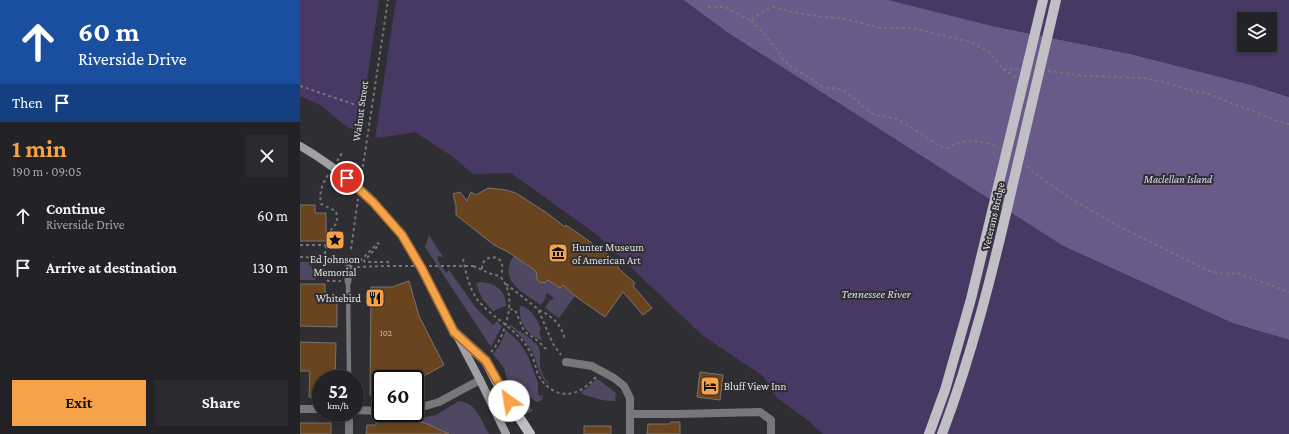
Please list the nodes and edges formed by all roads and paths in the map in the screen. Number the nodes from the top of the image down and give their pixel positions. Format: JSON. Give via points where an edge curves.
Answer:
{"nodes":[{"id":1,"x":388,"y":0,"type":"edge"},
{"id":2,"x":1043,"y":0,"type":"edge"},
{"id":3,"x":1056,"y":0,"type":"edge"},
{"id":4,"x":708,"y":7,"type":"dead end"},
{"id":5,"x":751,"y":21,"type":"junction"},
{"id":6,"x":1003,"y":69,"type":"junction"},
{"id":7,"x":1019,"y":69,"type":"dead end"},
{"id":8,"x":1047,"y":71,"type":"dead end"},
{"id":9,"x":1020,"y":82,"type":"dead end"},
{"id":10,"x":300,"y":86,"type":"edge"},
{"id":11,"x":356,"y":105,"type":"dead end"},
{"id":12,"x":1289,"y":124,"type":"edge"},
{"id":13,"x":300,"y":146,"type":"edge"},
{"id":14,"x":1001,"y":148,"type":"dead end"},
{"id":15,"x":342,"y":153,"type":"dead end"},
{"id":16,"x":335,"y":165,"type":"dead end"},
{"id":17,"x":1027,"y":166,"type":"dead end"},
{"id":18,"x":331,"y":170,"type":"dead end"},
{"id":19,"x":361,"y":183,"type":"dead end"},
{"id":20,"x":359,"y":198,"type":"dead end"},
{"id":21,"x":300,"y":245,"type":"edge"},
{"id":22,"x":326,"y":245,"type":"junction"},
{"id":23,"x":351,"y":249,"type":"dead end"},
{"id":24,"x":300,"y":257,"type":"edge"},
{"id":25,"x":325,"y":258,"type":"junction"},
{"id":26,"x":331,"y":258,"type":"dead end"},
{"id":27,"x":463,"y":259,"type":"dead end"},
{"id":28,"x":388,"y":266,"type":"junction"},
{"id":29,"x":349,"y":267,"type":"joint"},
{"id":30,"x":366,"y":268,"type":"dead end"},
{"id":31,"x":482,"y":269,"type":"junction"},
{"id":32,"x":500,"y":276,"type":"junction"},
{"id":33,"x":348,"y":281,"type":"junction"},
{"id":34,"x":506,"y":284,"type":"junction"},
{"id":35,"x":1289,"y":292,"type":"edge"},
{"id":36,"x":509,"y":309,"type":"junction"},
{"id":37,"x":538,"y":309,"type":"junction"},
{"id":38,"x":506,"y":325,"type":"junction"},
{"id":39,"x":454,"y":332,"type":"junction"},
{"id":40,"x":565,"y":339,"type":"dead end"},
{"id":41,"x":547,"y":350,"type":"dead end"},
{"id":42,"x":489,"y":354,"type":"dead end"},
{"id":43,"x":566,"y":362,"type":"joint"},
{"id":44,"x":349,"y":370,"type":"edge"},
{"id":45,"x":597,"y":376,"type":"dead end"},
{"id":46,"x":480,"y":380,"type":"junction"},
{"id":47,"x":424,"y":406,"type":"edge"},
{"id":48,"x":300,"y":409,"type":"edge"},
{"id":49,"x":312,"y":409,"type":"edge"},
{"id":50,"x":630,"y":414,"type":"junction"},
{"id":51,"x":349,"y":422,"type":"edge"},
{"id":52,"x":349,"y":434,"type":"edge"},
{"id":53,"x":506,"y":434,"type":"edge"},
{"id":54,"x":530,"y":434,"type":"edge"},
{"id":55,"x":630,"y":434,"type":"edge"},
{"id":56,"x":771,"y":434,"type":"edge"},
{"id":57,"x":929,"y":434,"type":"edge"},
{"id":58,"x":942,"y":434,"type":"edge"}],
"edges":[{"from":1,"to":19,"type":"path","name":"Walnut Street","bridge":true},
{"from":2,"to":57,"type":"main road","name":"Veterans Bridge","bridge":true,"via":[[971,299],[945,390]]},
{"from":3,"to":58,"type":"main road","name":"Veterans Bridge","bridge":true,"via":[[994,263],[974,338]]},
{"from":4,"to":5,"type":"path","via":[[725,7]]},
{"from":5,"to":6,"type":"path","via":[[761,12],[773,7],[801,14],[846,19],[882,28],[912,28],[971,42],[992,54]]},
{"from":5,"to":14,"type":"path","via":[[762,31],[783,60],[794,69],[821,86],[844,91],[871,113],[897,119],[941,148],[973,141]]},
{"from":6,"to":7,"type":"path"},
{"from":6,"to":9,"type":"path"},
{"from":8,"to":12,"type":"path","via":[[1160,81],[1206,93]]},
{"from":10,"to":11,"type":"path"},
{"from":13,"to":39,"type":"main road","bridge":true,"via":[[347,178],[373,202],[402,235]]},
{"from":15,"to":16,"type":"path"},
{"from":17,"to":35,"type":"path","via":[[1068,197],[1195,264],[1223,274],[1238,273]]},
{"from":18,"to":22,"type":"path","via":[[320,191],[321,204],[336,210],[337,218]]},
{"from":20,"to":23,"type":"path","bridge":true},
{"from":21,"to":22,"type":"path"},
{"from":22,"to":25,"type":"path"},
{"from":24,"to":25,"type":"path"},
{"from":25,"to":26,"type":"path"},
{"from":25,"to":33,"type":"path","via":[[325,279]]},
{"from":27,"to":38,"type":"path","via":[[477,299]]},
{"from":28,"to":29,"type":"path","via":[[388,262],[364,261],[380,245],[378,243],[360,261]]},
{"from":28,"to":30,"type":"path"},
{"from":28,"to":31,"type":"path","bridge":true,"via":[[473,266]]},
{"from":29,"to":33,"type":"street"},
{"from":31,"to":32,"type":"path","via":[[488,274]]},
{"from":31,"to":32,"type":"path","via":[[487,258],[498,258],[503,269]]},
{"from":32,"to":34,"type":"path"},
{"from":33,"to":44,"type":"lane"},
{"from":34,"to":36,"type":"path","via":[[510,294]]},
{"from":34,"to":37,"type":"path"},
{"from":36,"to":38,"type":"path"},
{"from":36,"to":41,"type":"path","via":[[515,310],[524,331]]},
{"from":37,"to":40,"type":"path","via":[[556,322]]},
{"from":37,"to":43,"type":"path","via":[[553,344]]},
{"from":38,"to":42,"type":"path"},
{"from":38,"to":45,"type":"path","via":[[519,336],[543,383],[550,388],[563,394],[570,394],[588,386]]},
{"from":39,"to":46,"type":"main road"},
{"from":39,"to":54,"type":"main road","via":[[486,361]]},
{"from":43,"to":50,"type":"street","via":[[592,366],[624,386],[630,398]]},
{"from":46,"to":47,"type":"street","via":[[439,402]]},
{"from":46,"to":53,"type":"main road"},
{"from":48,"to":49,"type":"street"},
{"from":50,"to":55,"type":"street"},
{"from":50,"to":56,"type":"street","via":[[760,412],[771,420]]},
{"from":51,"to":52,"type":"street"}]}
